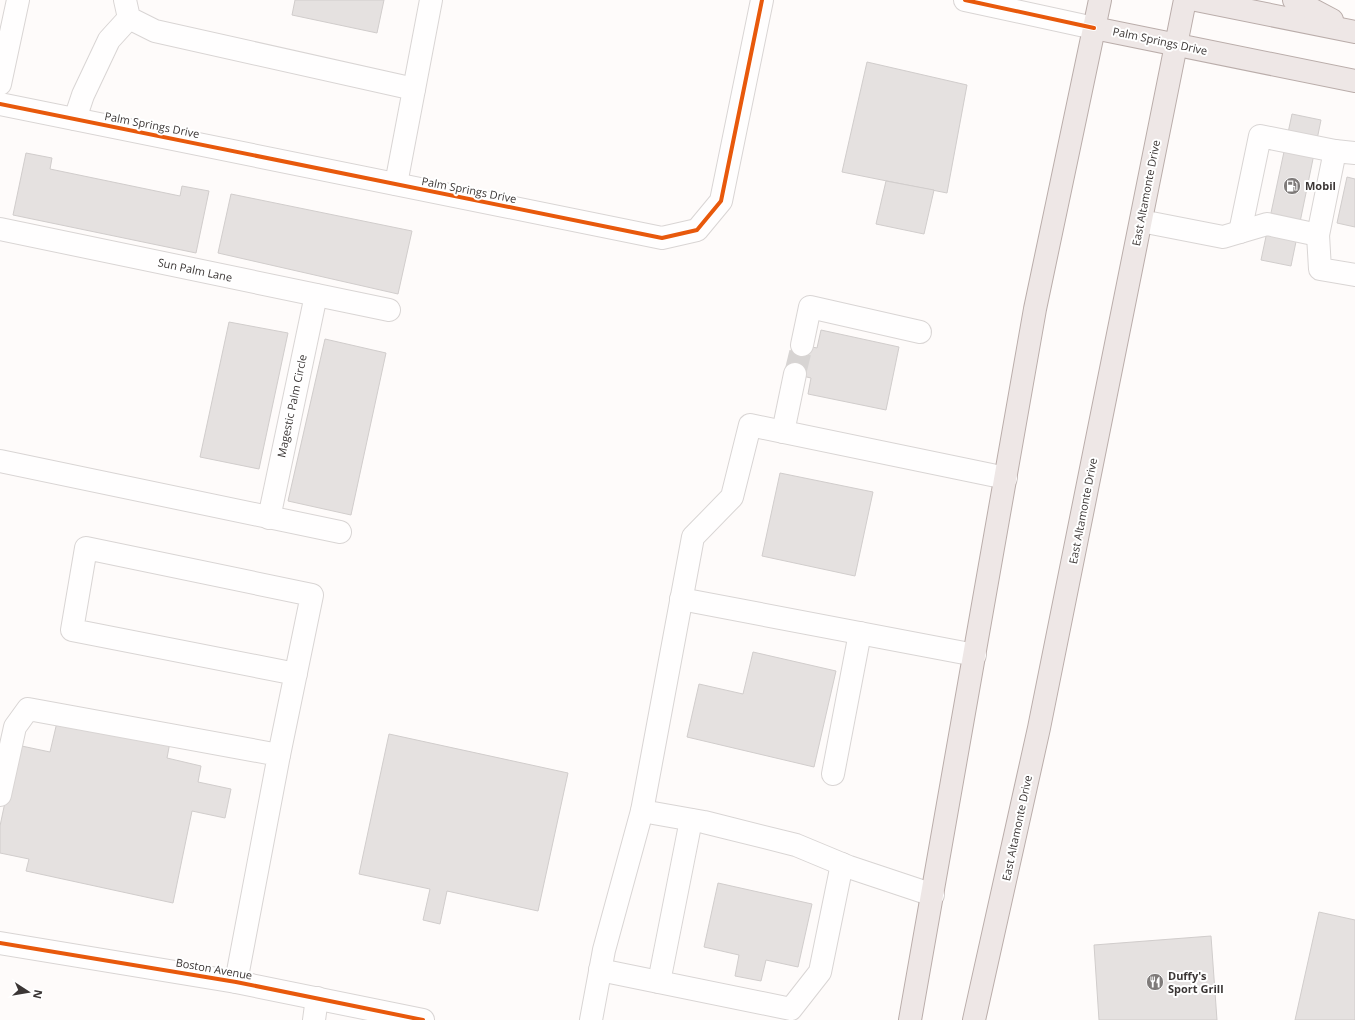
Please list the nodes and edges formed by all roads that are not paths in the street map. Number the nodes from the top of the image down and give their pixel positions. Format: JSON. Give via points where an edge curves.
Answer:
{"nodes":[{"id":1,"x":18,"y":0,"type":"edge"},
{"id":2,"x":431,"y":0,"type":"edge"},
{"id":3,"x":762,"y":0,"type":"edge"},
{"id":4,"x":965,"y":0,"type":"edge"},
{"id":5,"x":1100,"y":0,"type":"edge"},
{"id":6,"x":1185,"y":0,"type":"edge"},
{"id":7,"x":1196,"y":0,"type":"edge"},
{"id":8,"x":1294,"y":0,"type":"edge"},
{"id":9,"x":127,"y":9,"type":"edge"},
{"id":10,"x":1094,"y":28,"type":"junction"},
{"id":11,"x":1354,"y":32,"type":"edge"},
{"id":12,"x":1176,"y":44,"type":"junction"},
{"id":13,"x":1355,"y":81,"type":"edge"},
{"id":14,"x":0,"y":84,"type":"edge"},
{"id":15,"x":414,"y":89,"type":"junction"},
{"id":16,"x":0,"y":104,"type":"edge"},
{"id":17,"x":75,"y":119,"type":"junction"},
{"id":18,"x":1345,"y":152,"type":"edge"},
{"id":19,"x":396,"y":184,"type":"junction"},
{"id":20,"x":1141,"y":221,"type":"junction"},
{"id":21,"x":0,"y":229,"type":"edge"},
{"id":22,"x":1240,"y":232,"type":"junction"},
{"id":23,"x":1318,"y":235,"type":"junction"},
{"id":24,"x":1355,"y":275,"type":"edge"},
{"id":25,"x":316,"y":295,"type":"junction"},
{"id":26,"x":389,"y":310,"type":"dead end"},
{"id":27,"x":920,"y":332,"type":"dead end"},
{"id":28,"x":802,"y":345,"type":"tunnel mouth"},
{"id":29,"x":795,"y":374,"type":"tunnel mouth"},
{"id":30,"x":783,"y":432,"type":"junction"},
{"id":31,"x":0,"y":461,"type":"edge"},
{"id":32,"x":1006,"y":478,"type":"junction"},
{"id":33,"x":269,"y":518,"type":"junction"},
{"id":34,"x":340,"y":532,"type":"dead end"},
{"id":35,"x":681,"y":600,"type":"junction"},
{"id":36,"x":860,"y":633,"type":"junction"},
{"id":37,"x":975,"y":655,"type":"junction"},
{"id":38,"x":296,"y":674,"type":"junction"},
{"id":39,"x":279,"y":755,"type":"junction"},
{"id":40,"x":833,"y":774,"type":"dead end"},
{"id":41,"x":0,"y":795,"type":"edge"},
{"id":42,"x":642,"y":811,"type":"junction"},
{"id":43,"x":691,"y":820,"type":"junction"},
{"id":44,"x":842,"y":864,"type":"junction"},
{"id":45,"x":933,"y":895,"type":"junction"},
{"id":46,"x":0,"y":943,"type":"edge"},
{"id":47,"x":600,"y":970,"type":"junction"},
{"id":48,"x":236,"y":982,"type":"junction"},
{"id":49,"x":659,"y":982,"type":"junction"},
{"id":50,"x":316,"y":998,"type":"junction"},
{"id":51,"x":314,"y":1020,"type":"edge"},
{"id":52,"x":423,"y":1020,"type":"edge"},
{"id":53,"x":591,"y":1020,"type":"edge"},
{"id":54,"x":910,"y":1020,"type":"edge"},
{"id":55,"x":974,"y":1020,"type":"edge"}],
"edges":[{"from":1,"to":14,"type":"street"},
{"from":2,"to":15,"type":"street"},
{"from":3,"to":19,"type":"street","name":"Palm Springs Drive","via":[[721,201],[697,230],[662,238]]},
{"from":4,"to":10,"type":"street","name":"Palm Springs Drive"},
{"from":5,"to":10,"type":"main road"},
{"from":6,"to":12,"type":"main road","name":"East Altamonte Drive"},
{"from":7,"to":11,"type":"main road"},
{"from":8,"to":11,"type":"main road"},
{"from":9,"to":15,"type":"street","via":[[155,31]]},
{"from":9,"to":17,"type":"street","via":[[109,40],[83,95]]},
{"from":10,"to":12,"type":"main road","name":"Palm Springs Drive"},
{"from":10,"to":32,"type":"main road","via":[[1035,309]]},
{"from":12,"to":13,"type":"main road","name":"Palm Springs Drive"},
{"from":12,"to":20,"type":"main road","name":"East Altamonte Drive"},
{"from":15,"to":19,"type":"street"},
{"from":16,"to":17,"type":"street","name":"Palm Springs Drive"},
{"from":17,"to":19,"type":"street","name":"Palm Springs Drive"},
{"from":18,"to":22,"type":"street","via":[[1260,136]]},
{"from":18,"to":23,"type":"street"},
{"from":20,"to":22,"type":"street","via":[[1223,237]]},
{"from":20,"to":55,"type":"main road","name":"East Altamonte Drive","via":[[1039,728]]},
{"from":21,"to":25,"type":"street","name":"Sun Palm Lane"},
{"from":22,"to":23,"type":"street","via":[[1267,224]]},
{"from":23,"to":24,"type":"street","via":[[1320,269]]},
{"from":25,"to":26,"type":"street","name":"Sun Palm Lane"},
{"from":25,"to":33,"type":"street","name":"Magestic Palm Circle"},
{"from":27,"to":28,"type":"street","via":[[810,308]]},
{"from":29,"to":30,"type":"street"},
{"from":30,"to":32,"type":"street"},
{"from":30,"to":35,"type":"street","via":[[750,425],[732,497],[693,536]]},
{"from":31,"to":33,"type":"street"},
{"from":32,"to":37,"type":"main road"},
{"from":33,"to":34,"type":"street"},
{"from":35,"to":36,"type":"street"},
{"from":35,"to":42,"type":"street"},
{"from":36,"to":37,"type":"street"},
{"from":36,"to":40,"type":"street"},
{"from":37,"to":45,"type":"main road"},
{"from":38,"to":38,"type":"street","via":[[312,595],[86,548],[72,630]]},
{"from":38,"to":39,"type":"street"},
{"from":39,"to":41,"type":"street","via":[[28,709],[15,727]]},
{"from":39,"to":48,"type":"street"},
{"from":42,"to":43,"type":"street"},
{"from":42,"to":47,"type":"street"},
{"from":43,"to":44,"type":"street","via":[[796,845]]},
{"from":43,"to":49,"type":"street"},
{"from":44,"to":45,"type":"street"},
{"from":44,"to":49,"type":"street","via":[[820,972],[791,1009]]},
{"from":45,"to":54,"type":"main road"},
{"from":46,"to":48,"type":"street","name":"Boston Avenue"},
{"from":47,"to":49,"type":"street"},
{"from":47,"to":53,"type":"street"},
{"from":48,"to":50,"type":"street","name":"Boston Avenue"},
{"from":50,"to":51,"type":"street"},
{"from":50,"to":52,"type":"street","name":"Boston Avenue"}]}
